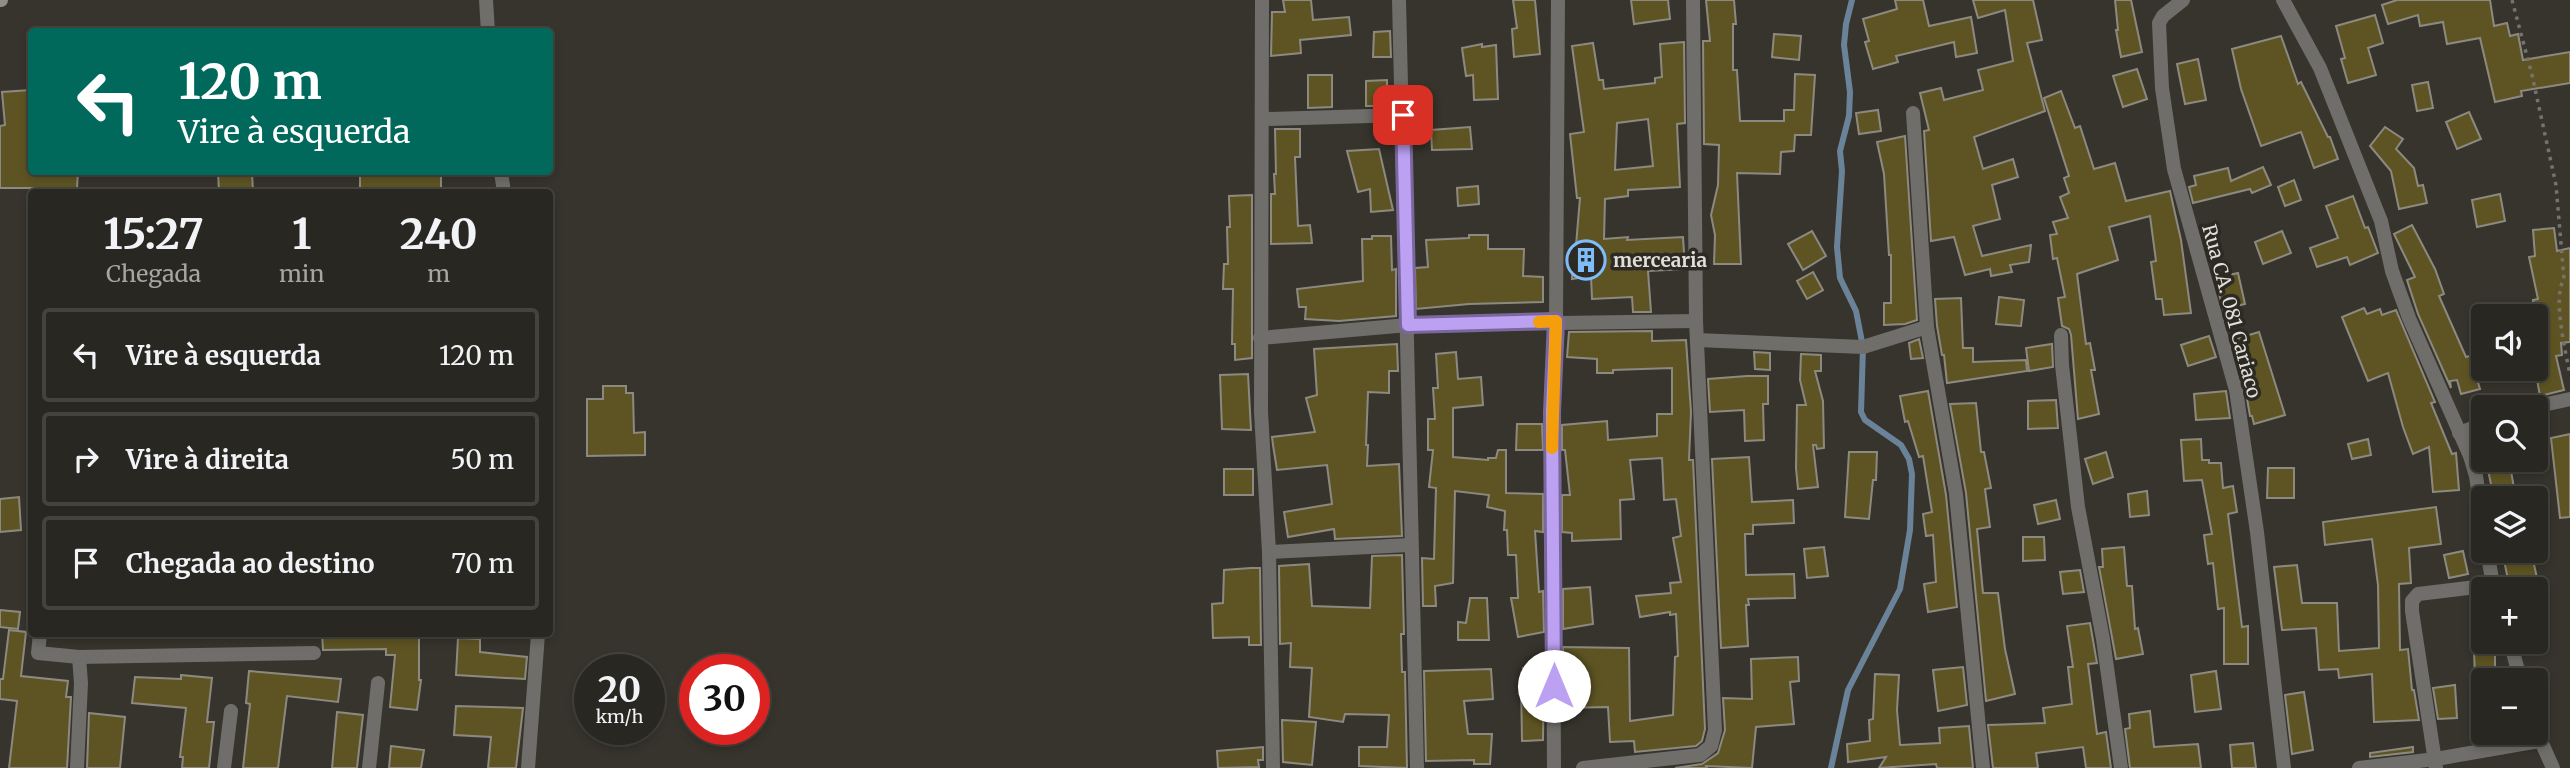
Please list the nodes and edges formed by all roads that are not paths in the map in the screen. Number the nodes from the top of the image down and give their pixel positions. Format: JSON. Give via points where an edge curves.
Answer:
{"nodes":[{"id":1,"x":486,"y":0,"type":"edge"},
{"id":2,"x":1262,"y":0,"type":"edge"},
{"id":3,"x":1399,"y":0,"type":"edge"},
{"id":4,"x":1558,"y":0,"type":"edge"},
{"id":5,"x":1693,"y":0,"type":"edge"},
{"id":6,"x":2183,"y":0,"type":"edge"},
{"id":7,"x":2283,"y":0,"type":"edge"},
{"id":8,"x":488,"y":28,"type":"edge"},
{"id":9,"x":1913,"y":113,"type":"dead end"},
{"id":10,"x":1403,"y":115,"type":"junction"},
{"id":11,"x":1262,"y":117,"type":"junction"},
{"id":12,"x":1556,"y":321,"type":"junction"},
{"id":13,"x":1696,"y":321,"type":"junction"},
{"id":14,"x":1408,"y":325,"type":"junction"},
{"id":15,"x":1927,"y":327,"type":"junction"},
{"id":16,"x":2062,"y":335,"type":"dead end"},
{"id":17,"x":1260,"y":338,"type":"junction"},
{"id":18,"x":1697,"y":340,"type":"junction"},
{"id":19,"x":2570,"y":399,"type":"edge"},
{"id":20,"x":2548,"y":404,"type":"edge"},
{"id":21,"x":2471,"y":428,"type":"edge"},
{"id":22,"x":2459,"y":433,"type":"junction"},
{"id":23,"x":2477,"y":486,"type":"edge"},
{"id":24,"x":1410,"y":545,"type":"junction"},
{"id":25,"x":1269,"y":552,"type":"junction"},
{"id":26,"x":2471,"y":589,"type":"edge"},
{"id":27,"x":40,"y":637,"type":"edge"},
{"id":28,"x":538,"y":637,"type":"edge"},
{"id":29,"x":314,"y":653,"type":"dead end"},
{"id":30,"x":79,"y":657,"type":"junction"},
{"id":31,"x":378,"y":683,"type":"dead end"},
{"id":32,"x":231,"y":710,"type":"dead end"},
{"id":33,"x":2505,"y":745,"type":"edge"},
{"id":34,"x":2542,"y":745,"type":"edge"},
{"id":35,"x":2436,"y":764,"type":"edge"},
{"id":36,"x":77,"y":768,"type":"edge"},
{"id":37,"x":224,"y":768,"type":"edge"},
{"id":38,"x":369,"y":768,"type":"edge"},
{"id":39,"x":528,"y":768,"type":"edge"},
{"id":40,"x":1273,"y":768,"type":"edge"},
{"id":41,"x":1417,"y":768,"type":"edge"},
{"id":42,"x":1555,"y":768,"type":"edge"},
{"id":43,"x":1583,"y":768,"type":"edge"},
{"id":44,"x":1983,"y":768,"type":"edge"},
{"id":45,"x":2121,"y":768,"type":"edge"},
{"id":46,"x":2284,"y":768,"type":"edge"},
{"id":47,"x":2359,"y":768,"type":"edge"},
{"id":48,"x":2553,"y":768,"type":"edge"}],
"edges":[{"from":1,"to":8,"type":"street"},
{"from":2,"to":11,"type":"street"},
{"from":3,"to":10,"type":"street"},
{"from":4,"to":12,"type":"street"},
{"from":5,"to":13,"type":"street"},
{"from":6,"to":46,"type":"street","name":"Rua CA. 081 Cariaco","via":[[2159,23],[2162,88],[2174,169],[2236,390],[2258,532]]},
{"from":7,"to":22,"type":"street","via":[[2320,68],[2382,221],[2392,271],[2409,318]]},
{"from":9,"to":15,"type":"street"},
{"from":10,"to":11,"type":"street"},
{"from":10,"to":14,"type":"street"},
{"from":11,"to":17,"type":"street"},
{"from":12,"to":13,"type":"street"},
{"from":12,"to":14,"type":"street"},
{"from":12,"to":42,"type":"street","via":[[1552,412]]},
{"from":13,"to":18,"type":"street"},
{"from":14,"to":17,"type":"street"},
{"from":14,"to":24,"type":"street"},
{"from":15,"to":18,"type":"street","via":[[1863,347]]},
{"from":15,"to":44,"type":"street","via":[[1956,494]]},
{"from":16,"to":45,"type":"street","via":[[2078,507]]},
{"from":17,"to":25,"type":"street"},
{"from":18,"to":43,"type":"street","via":[[1713,738],[1700,755]]},
{"from":19,"to":20,"type":"street"},
{"from":21,"to":22,"type":"street"},
{"from":22,"to":23,"type":"street"},
{"from":24,"to":25,"type":"street"},
{"from":24,"to":41,"type":"street"},
{"from":25,"to":40,"type":"street"},
{"from":26,"to":35,"type":"street","via":[[2418,594],[2412,601]]},
{"from":27,"to":30,"type":"street","via":[[38,653]]},
{"from":28,"to":39,"type":"street"},
{"from":29,"to":30,"type":"street"},
{"from":30,"to":36,"type":"street"},
{"from":31,"to":38,"type":"street"},
{"from":32,"to":37,"type":"street"},
{"from":33,"to":35,"type":"street"},
{"from":34,"to":48,"type":"street"},
{"from":35,"to":47,"type":"street"}]}
